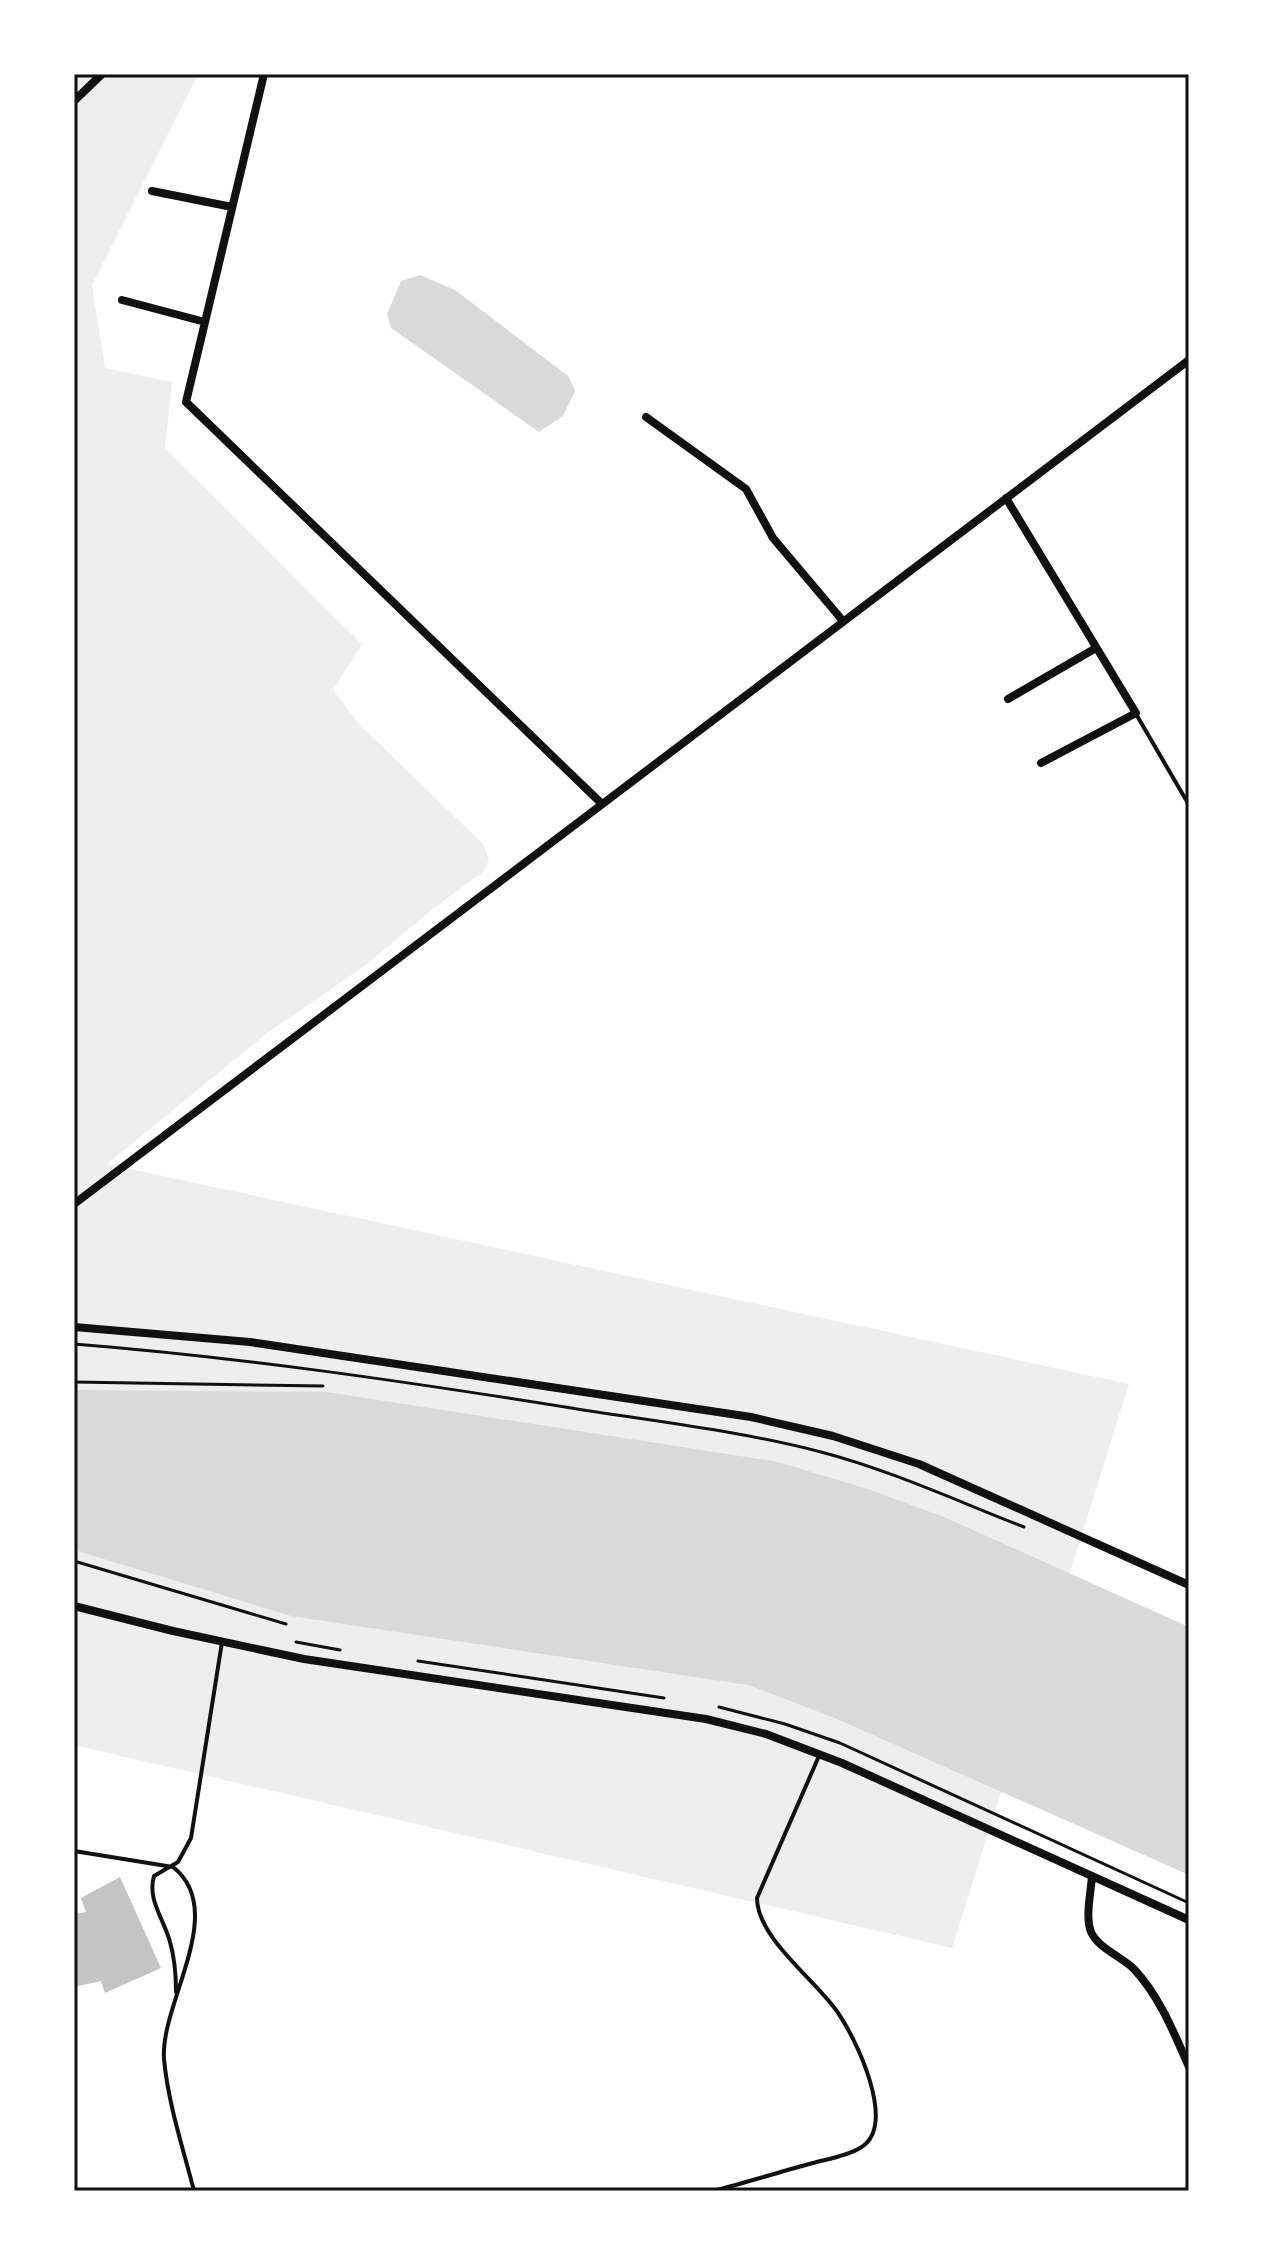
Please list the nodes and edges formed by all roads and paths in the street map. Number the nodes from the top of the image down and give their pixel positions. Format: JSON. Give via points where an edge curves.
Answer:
{"nodes":[{"id":1,"x":102,"y":74,"type":"edge"},
{"id":2,"x":264,"y":74,"type":"edge"},
{"id":3,"x":74,"y":101,"type":"edge"},
{"id":4,"x":152,"y":191,"type":"dead end"},
{"id":5,"x":232,"y":207,"type":"junction"},
{"id":6,"x":122,"y":300,"type":"dead end"},
{"id":7,"x":205,"y":322,"type":"junction"},
{"id":8,"x":1189,"y":360,"type":"edge"},
{"id":9,"x":646,"y":417,"type":"dead end"},
{"id":10,"x":1006,"y":498,"type":"junction"},
{"id":11,"x":843,"y":621,"type":"junction"},
{"id":12,"x":1096,"y":648,"type":"junction"},
{"id":13,"x":1008,"y":699,"type":"dead end"},
{"id":14,"x":1136,"y":713,"type":"junction"},
{"id":15,"x":1041,"y":763,"type":"dead end"},
{"id":16,"x":602,"y":804,"type":"junction"},
{"id":17,"x":1189,"y":805,"type":"edge"},
{"id":18,"x":74,"y":1204,"type":"edge"},
{"id":19,"x":74,"y":1327,"type":"edge"},
{"id":20,"x":74,"y":1344,"type":"edge"},
{"id":21,"x":74,"y":1382,"type":"edge"},
{"id":22,"x":323,"y":1386,"type":"dead end"},
{"id":23,"x":1032,"y":1530,"type":"dead end"},
{"id":24,"x":74,"y":1561,"type":"edge"},
{"id":25,"x":1189,"y":1585,"type":"edge"},
{"id":26,"x":74,"y":1606,"type":"edge"},
{"id":27,"x":286,"y":1624,"type":"dead end"},
{"id":28,"x":222,"y":1642,"type":"junction"},
{"id":29,"x":820,"y":1755,"type":"junction"},
{"id":30,"x":74,"y":1851,"type":"edge"},
{"id":31,"x":173,"y":1867,"type":"junction"},
{"id":32,"x":1092,"y":1876,"type":"junction"},
{"id":33,"x":1189,"y":1920,"type":"edge"},
{"id":34,"x":176,"y":1995,"type":"junction"},
{"id":35,"x":1189,"y":2067,"type":"edge"},
{"id":36,"x":194,"y":2191,"type":"edge"},
{"id":37,"x":713,"y":2191,"type":"edge"}],
"edges":[{"from":1,"to":3,"type":"street"},
{"from":2,"to":5,"type":"street"},
{"from":4,"to":5,"type":"street"},
{"from":5,"to":7,"type":"street"},
{"from":6,"to":7,"type":"street"},
{"from":7,"to":16,"type":"street","via":[[186,402]]},
{"from":8,"to":10,"type":"street"},
{"from":9,"to":11,"type":"street","via":[[746,489],[773,538]]},
{"from":10,"to":11,"type":"street"},
{"from":10,"to":12,"type":"street"},
{"from":11,"to":16,"type":"street"},
{"from":12,"to":13,"type":"street"},
{"from":12,"to":14,"type":"street"},
{"from":14,"to":15,"type":"street"},
{"from":14,"to":17,"type":"lane"},
{"from":16,"to":18,"type":"street"},
{"from":19,"to":25,"type":"street","via":[[266,1344],[751,1417],[919,1464]]},
{"from":20,"to":23,"type":"path","via":[[310,1369],[778,1442],[867,1466]]},
{"from":21,"to":22,"type":"path"},
{"from":24,"to":27,"type":"path"},
{"from":26,"to":28,"type":"street"},
{"from":28,"to":29,"type":"street","via":[[706,1719]]},
{"from":28,"to":31,"type":"lane","via":[[191,1838]]},
{"from":29,"to":32,"type":"street"},
{"from":29,"to":37,"type":"lane","via":[[757,1898],[757,1910],[854,2038],[874,2095],[876,2125],[871,2140],[850,2153]]},
{"from":30,"to":31,"type":"lane"},
{"from":31,"to":34,"type":"lane","via":[[183,1875],[191,1896],[194,1930]]},
{"from":31,"to":34,"type":"lane","via":[[154,1876],[151,1886],[176,1965]]},
{"from":32,"to":33,"type":"street"},
{"from":32,"to":35,"type":"street","via":[[1092,1934],[1146,1983]]},
{"from":34,"to":36,"type":"lane","via":[[164,2057]]}]}
